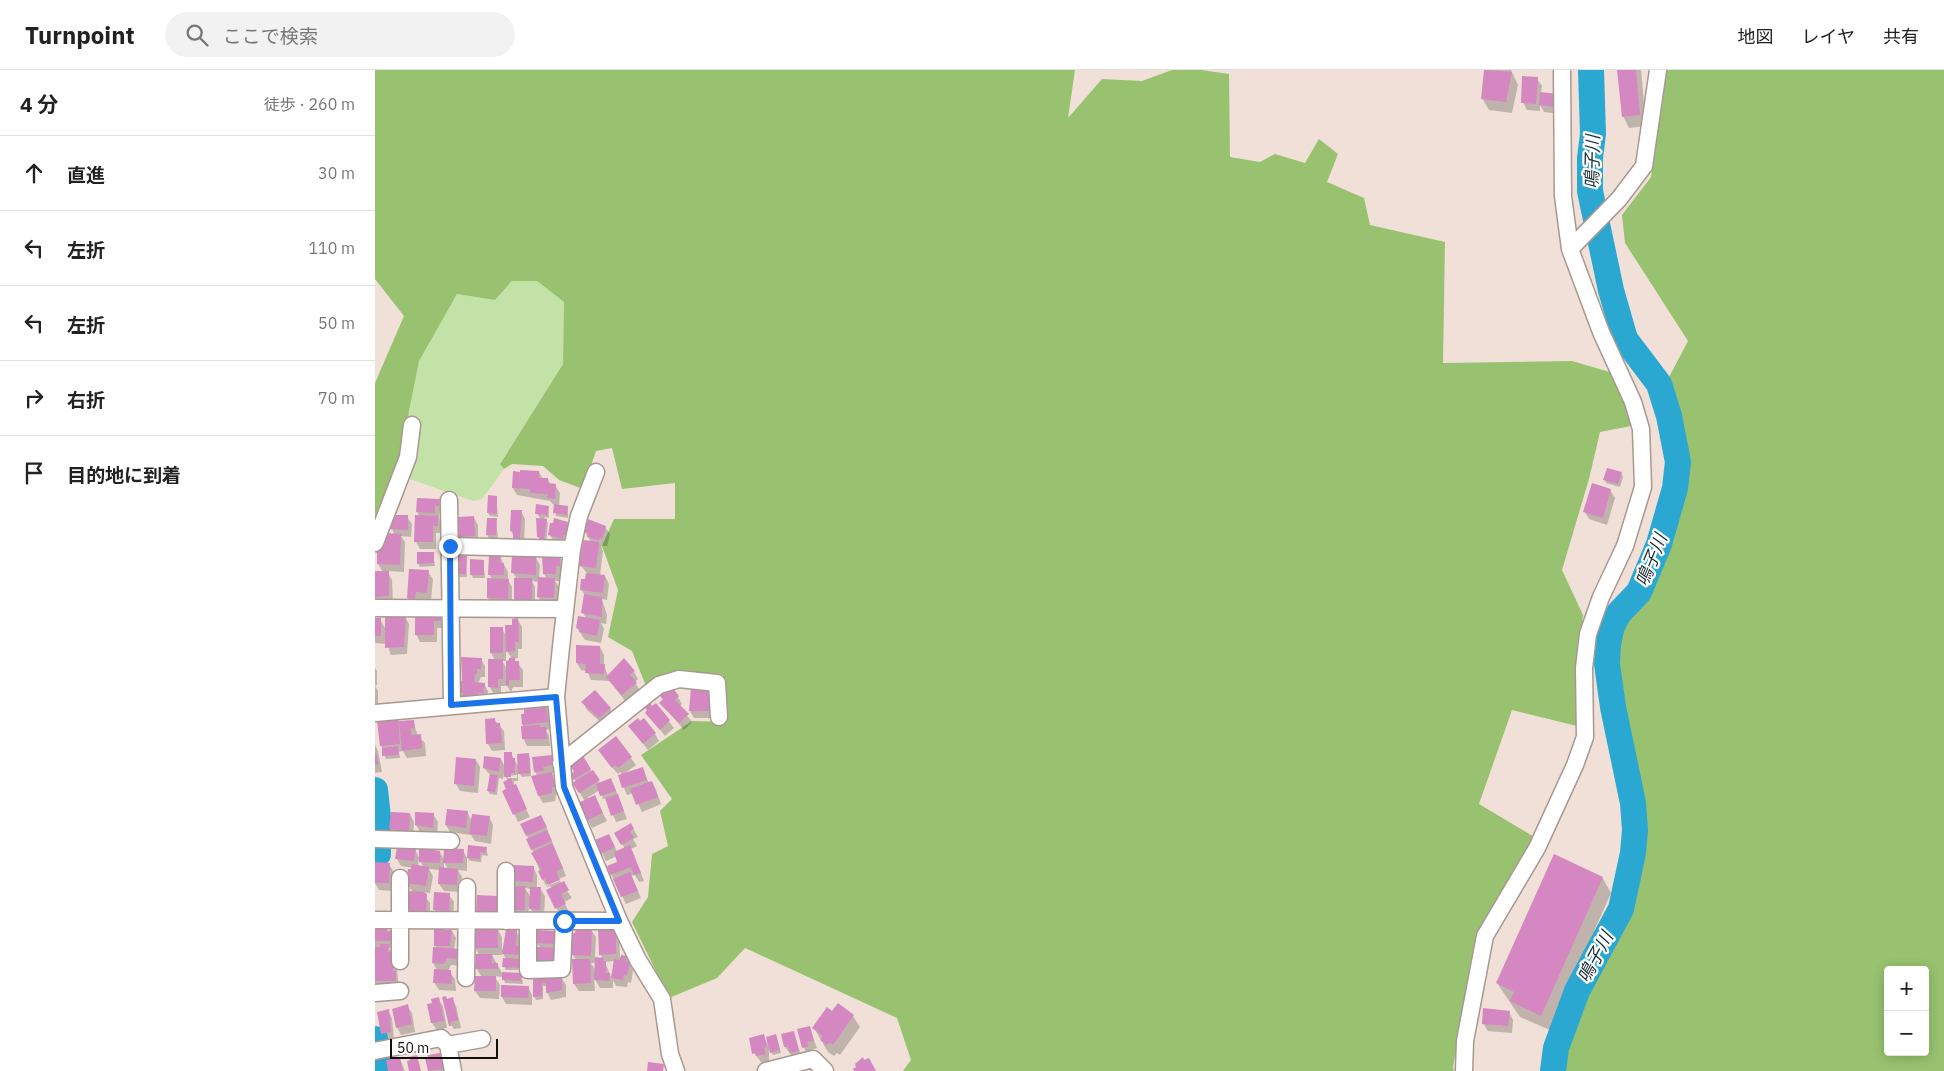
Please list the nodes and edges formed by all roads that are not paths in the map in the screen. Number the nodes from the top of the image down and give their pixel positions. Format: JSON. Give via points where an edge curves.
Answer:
{"nodes":[{"id":1,"x":1563,"y":70,"type":"edge"},
{"id":2,"x":1658,"y":70,"type":"edge"},
{"id":3,"x":1570,"y":249,"type":"junction"},
{"id":4,"x":412,"y":425,"type":"dead end"},
{"id":5,"x":596,"y":472,"type":"dead end"},
{"id":6,"x":449,"y":500,"type":"dead end"},
{"id":7,"x":375,"y":543,"type":"edge"},
{"id":8,"x":450,"y":546,"type":"junction"},
{"id":9,"x":573,"y":549,"type":"junction"},
{"id":10,"x":375,"y":608,"type":"edge"},
{"id":11,"x":449,"y":608,"type":"junction"},
{"id":12,"x":565,"y":609,"type":"junction"},
{"id":13,"x":556,"y":697,"type":"junction"},
{"id":14,"x":451,"y":705,"type":"junction"},
{"id":15,"x":375,"y":713,"type":"edge"},
{"id":16,"x":719,"y":717,"type":"dead end"},
{"id":17,"x":561,"y":763,"type":"junction"},
{"id":18,"x":377,"y":839,"type":"edge"},
{"id":19,"x":451,"y":841,"type":"dead end"},
{"id":20,"x":506,"y":871,"type":"dead end"},
{"id":21,"x":400,"y":878,"type":"dead end"},
{"id":22,"x":467,"y":887,"type":"dead end"},
{"id":23,"x":375,"y":920,"type":"edge"},
{"id":24,"x":399,"y":920,"type":"junction"},
{"id":25,"x":467,"y":921,"type":"junction"},
{"id":26,"x":506,"y":921,"type":"junction"},
{"id":27,"x":528,"y":921,"type":"junction"},
{"id":28,"x":564,"y":921,"type":"junction"},
{"id":29,"x":619,"y":921,"type":"junction"},
{"id":30,"x":400,"y":961,"type":"dead end"},
{"id":31,"x":466,"y":978,"type":"dead end"},
{"id":32,"x":400,"y":991,"type":"dead end"},
{"id":33,"x":375,"y":993,"type":"edge"},
{"id":34,"x":482,"y":1039,"type":"dead end"},
{"id":35,"x":447,"y":1045,"type":"junction"},
{"id":36,"x":378,"y":1050,"type":"edge"},
{"id":37,"x":453,"y":1071,"type":"edge"},
{"id":38,"x":676,"y":1071,"type":"edge"},
{"id":39,"x":766,"y":1071,"type":"edge"},
{"id":40,"x":825,"y":1071,"type":"edge"},
{"id":41,"x":1464,"y":1071,"type":"edge"}],
"edges":[{"from":1,"to":3,"type":"street","via":[[1563,196]]},
{"from":2,"to":3,"type":"street","via":[[1644,166],[1619,199]]},
{"from":3,"to":41,"type":"street","via":[[1601,332],[1633,402],[1641,429],[1643,487],[1625,546],[1588,634],[1583,668],[1585,737],[1537,848],[1485,936],[1465,1042]]},
{"from":4,"to":7,"type":"street","via":[[408,457]]},
{"from":5,"to":9,"type":"street","via":[[579,516]]},
{"from":6,"to":8,"type":"street"},
{"from":8,"to":9,"type":"street"},
{"from":8,"to":11,"type":"street"},
{"from":9,"to":12,"type":"street"},
{"from":10,"to":11,"type":"street"},
{"from":11,"to":12,"type":"street"},
{"from":11,"to":14,"type":"street"},
{"from":12,"to":13,"type":"street"},
{"from":13,"to":14,"type":"street"},
{"from":13,"to":17,"type":"street"},
{"from":14,"to":15,"type":"street"},
{"from":16,"to":17,"type":"street","via":[[717,684],[679,679],[659,685]]},
{"from":17,"to":29,"type":"street","via":[[564,787]]},
{"from":18,"to":19,"type":"street"},
{"from":20,"to":26,"type":"street"},
{"from":21,"to":24,"type":"street"},
{"from":22,"to":25,"type":"street"},
{"from":23,"to":24,"type":"street"},
{"from":24,"to":25,"type":"street"},
{"from":24,"to":30,"type":"street"},
{"from":25,"to":26,"type":"street"},
{"from":25,"to":31,"type":"street"},
{"from":26,"to":27,"type":"street"},
{"from":27,"to":28,"type":"street"},
{"from":27,"to":28,"type":"street","via":[[528,970],[562,970]]},
{"from":28,"to":29,"type":"street"},
{"from":29,"to":38,"type":"street","via":[[662,999],[670,1054]]},
{"from":32,"to":33,"type":"street"},
{"from":34,"to":35,"type":"street"},
{"from":35,"to":36,"type":"street","via":[[441,1038]]},
{"from":35,"to":37,"type":"street"},
{"from":39,"to":40,"type":"street","via":[[813,1059]]}]}
